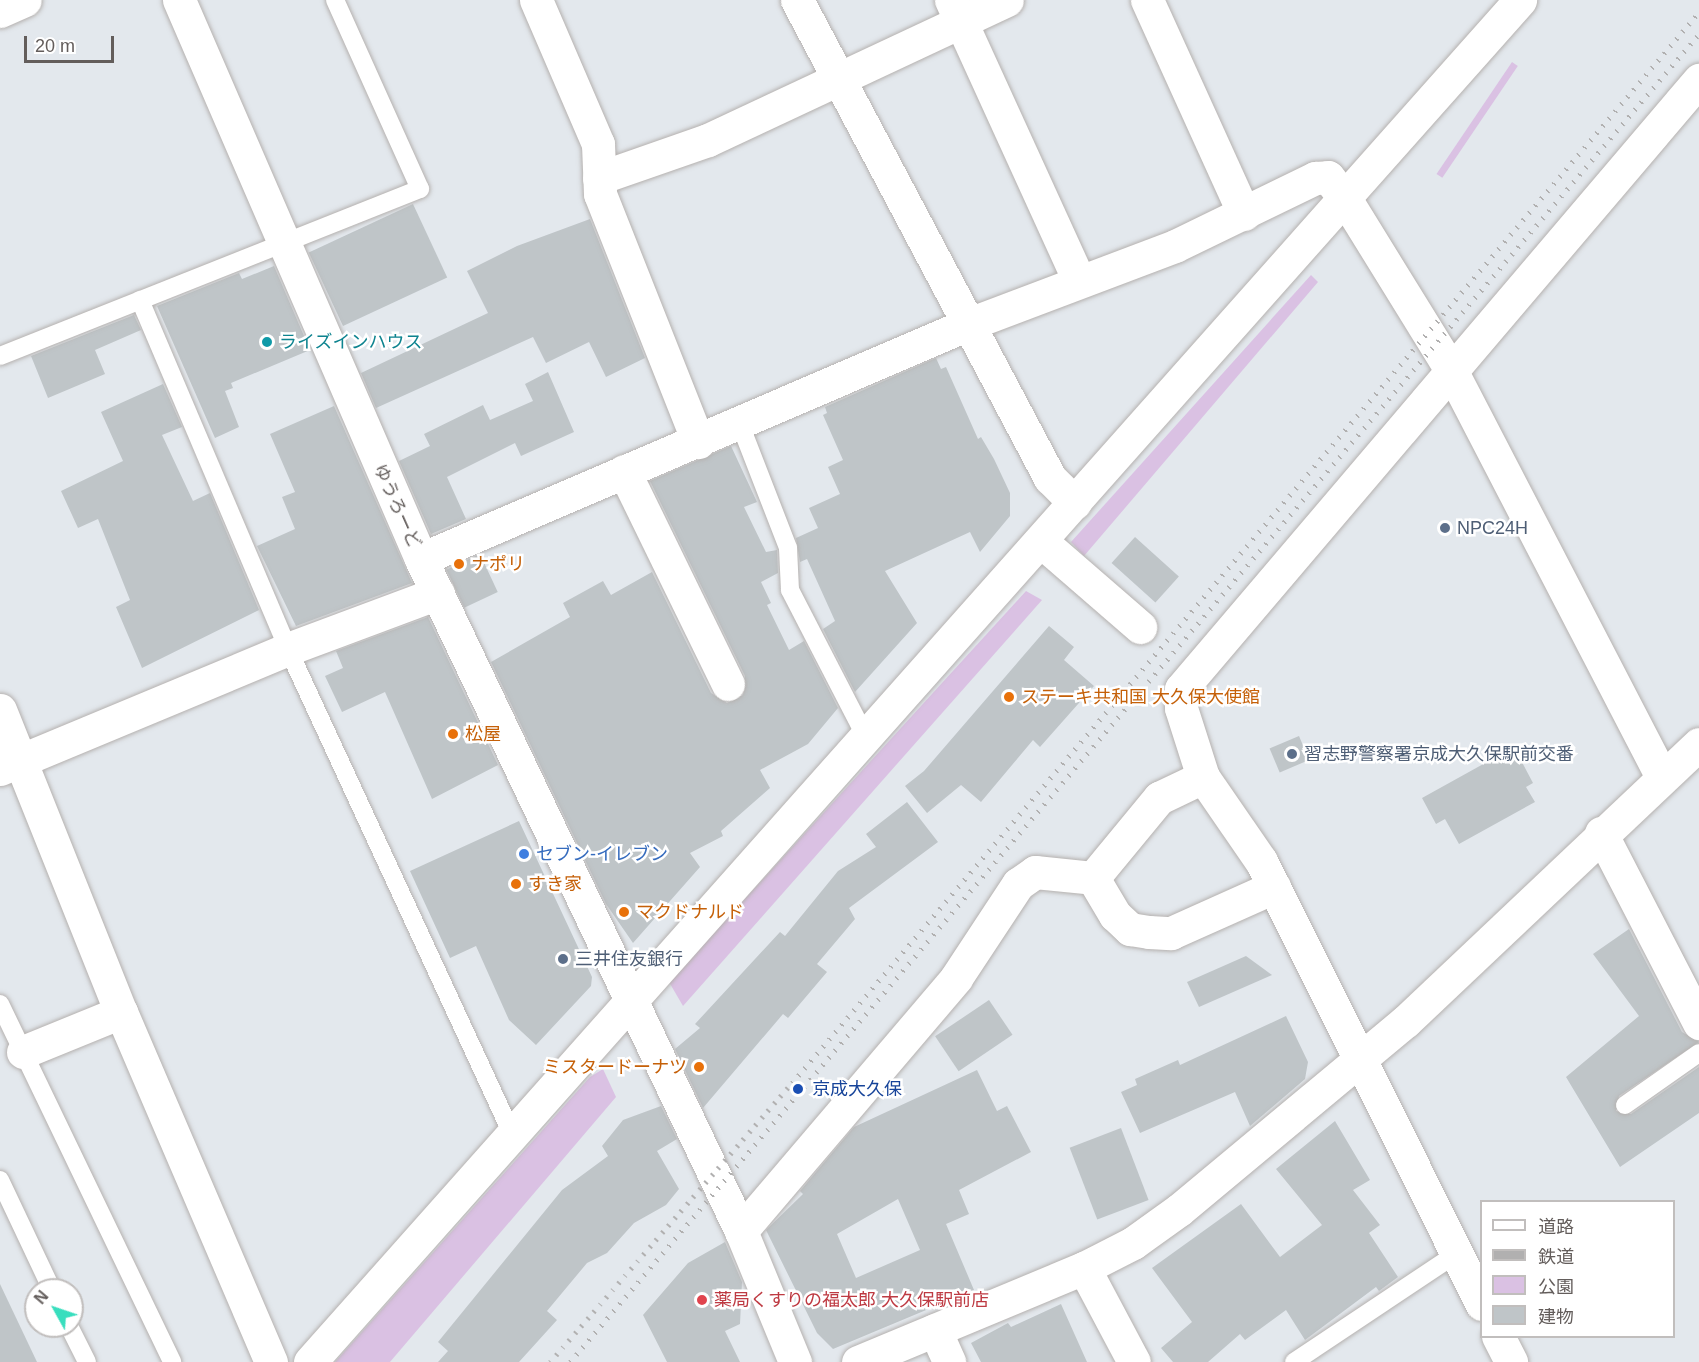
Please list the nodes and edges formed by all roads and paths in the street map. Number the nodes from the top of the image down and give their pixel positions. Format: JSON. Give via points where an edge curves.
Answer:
{"nodes":[{"id":1,"x":25,"y":0,"type":"edge"},
{"id":2,"x":179,"y":0,"type":"edge"},
{"id":3,"x":335,"y":0,"type":"edge"},
{"id":4,"x":536,"y":0,"type":"edge"},
{"id":5,"x":797,"y":0,"type":"edge"},
{"id":6,"x":1007,"y":0,"type":"edge"},
{"id":7,"x":1147,"y":0,"type":"edge"},
{"id":8,"x":1520,"y":0,"type":"edge"},
{"id":9,"x":0,"y":11,"type":"edge"},
{"id":10,"x":956,"y":11,"type":"edge"},
{"id":11,"x":1699,"y":80,"type":"edge"},
{"id":12,"x":839,"y":81,"type":"junction"},
{"id":13,"x":599,"y":178,"type":"junction"},
{"id":14,"x":1346,"y":200,"type":"junction"},
{"id":15,"x":1244,"y":214,"type":"junction"},
{"id":16,"x":283,"y":243,"type":"junction"},
{"id":17,"x":1078,"y":281,"type":"junction"},
{"id":18,"x":140,"y":300,"type":"junction"},
{"id":19,"x":966,"y":325,"type":"junction"},
{"id":20,"x":0,"y":356,"type":"edge"},
{"id":21,"x":1451,"y":370,"type":"junction"},
{"id":22,"x":740,"y":424,"type":"junction"},
{"id":23,"x":698,"y":442,"type":"junction"},
{"id":24,"x":624,"y":471,"type":"junction"},
{"id":25,"x":1075,"y":503,"type":"junction"},
{"id":26,"x":1042,"y":542,"type":"junction"},
{"id":27,"x":421,"y":559,"type":"junction"},
{"id":28,"x":438,"y":593,"type":"junction"},
{"id":29,"x":1140,"y":627,"type":"dead end"},
{"id":30,"x":288,"y":649,"type":"junction"},
{"id":31,"x":728,"y":684,"type":"dead end"},
{"id":32,"x":0,"y":710,"type":"edge"},
{"id":33,"x":867,"y":739,"type":"junction"},
{"id":34,"x":1699,"y":744,"type":"edge"},
{"id":35,"x":10,"y":765,"type":"edge"},
{"id":36,"x":1203,"y":777,"type":"junction"},
{"id":37,"x":1662,"y":777,"type":"junction"},
{"id":38,"x":1601,"y":833,"type":"junction"},
{"id":39,"x":1094,"y":878,"type":"junction"},
{"id":40,"x":1274,"y":887,"type":"junction"},
{"id":41,"x":0,"y":1004,"type":"edge"},
{"id":42,"x":632,"y":1004,"type":"junction"},
{"id":43,"x":122,"y":1012,"type":"junction"},
{"id":44,"x":1699,"y":1023,"type":"edge"},
{"id":45,"x":23,"y":1052,"type":"junction"},
{"id":46,"x":1699,"y":1053,"type":"edge"},
{"id":47,"x":1360,"y":1061,"type":"junction"},
{"id":48,"x":1625,"y":1105,"type":"dead end"},
{"id":49,"x":513,"y":1136,"type":"junction"},
{"id":50,"x":0,"y":1180,"type":"edge"},
{"id":51,"x":741,"y":1231,"type":"junction"},
{"id":52,"x":1456,"y":1254,"type":"junction"},
{"id":53,"x":1084,"y":1268,"type":"junction"},
{"id":54,"x":46,"y":1278,"type":"edge"},
{"id":55,"x":1480,"y":1300,"type":"edge"},
{"id":56,"x":935,"y":1330,"type":"junction"},
{"id":57,"x":75,"y":1338,"type":"edge"},
{"id":58,"x":1499,"y":1338,"type":"edge"},
{"id":59,"x":87,"y":1362,"type":"edge"},
{"id":60,"x":172,"y":1362,"type":"edge"},
{"id":61,"x":272,"y":1362,"type":"edge"},
{"id":62,"x":310,"y":1362,"type":"edge"},
{"id":63,"x":795,"y":1362,"type":"edge"},
{"id":64,"x":858,"y":1362,"type":"edge"},
{"id":65,"x":949,"y":1362,"type":"edge"},
{"id":66,"x":1134,"y":1362,"type":"edge"},
{"id":67,"x":1294,"y":1362,"type":"edge"},
{"id":68,"x":1511,"y":1362,"type":"edge"}],
"edges":[{"from":1,"to":9,"type":"street"},
{"from":2,"to":16,"type":"street","name":"ゆうろーど"},
{"from":3,"to":16,"type":"lane","via":[[420,189]]},
{"from":4,"to":13,"type":"street","via":[[598,144]]},
{"from":5,"to":12,"type":"street"},
{"from":6,"to":10,"type":"street"},
{"from":7,"to":15,"type":"street"},
{"from":8,"to":14,"type":"street"},
{"from":10,"to":12,"type":"street"},
{"from":10,"to":17,"type":"street"},
{"from":11,"to":21,"type":"street"},
{"from":12,"to":13,"type":"street","via":[[708,140]]},
{"from":12,"to":19,"type":"street"},
{"from":13,"to":23,"type":"street","via":[[600,194]]},
{"from":14,"to":15,"type":"street","via":[[1323,176]]},
{"from":14,"to":21,"type":"street"},
{"from":14,"to":25,"type":"street"},
{"from":15,"to":17,"type":"street","via":[[1175,246]]},
{"from":16,"to":18,"type":"lane"},
{"from":16,"to":27,"type":"street","name":"ゆうろーど"},
{"from":17,"to":19,"type":"street"},
{"from":18,"to":20,"type":"lane"},
{"from":18,"to":30,"type":"lane"},
{"from":19,"to":22,"type":"street"},
{"from":19,"to":25,"type":"street","via":[[1050,478]]},
{"from":21,"to":36,"type":"street","via":[[1181,689],[1181,708]]},
{"from":21,"to":37,"type":"street"},
{"from":22,"to":23,"type":"street"},
{"from":22,"to":33,"type":"lane","via":[[788,549],[790,590]]},
{"from":23,"to":24,"type":"street"},
{"from":24,"to":27,"type":"street"},
{"from":24,"to":31,"type":"street"},
{"from":25,"to":26,"type":"street"},
{"from":26,"to":29,"type":"street"},
{"from":26,"to":33,"type":"street"},
{"from":27,"to":28,"type":"street","name":"ゆうろーど"},
{"from":28,"to":30,"type":"street"},
{"from":28,"to":42,"type":"street","name":"ゆうろーど"},
{"from":30,"to":35,"type":"street"},
{"from":30,"to":49,"type":"lane"},
{"from":32,"to":35,"type":"street"},
{"from":33,"to":42,"type":"street"},
{"from":34,"to":37,"type":"street"},
{"from":35,"to":43,"type":"street"},
{"from":36,"to":39,"type":"street","via":[[1159,798]]},
{"from":36,"to":40,"type":"street","via":[[1239,825]]},
{"from":37,"to":38,"type":"street"},
{"from":38,"to":44,"type":"street"},
{"from":38,"to":47,"type":"street"},
{"from":39,"to":40,"type":"street","via":[[1115,915],[1130,929],[1149,932],[1171,933]]},
{"from":39,"to":51,"type":"street","via":[[1035,872],[1018,884],[956,978]]},
{"from":40,"to":47,"type":"street"},
{"from":41,"to":45,"type":"lane"},
{"from":42,"to":49,"type":"street"},
{"from":42,"to":51,"type":"street","name":"ゆうろーど"},
{"from":43,"to":45,"type":"street"},
{"from":43,"to":61,"type":"street"},
{"from":45,"to":60,"type":"lane"},
{"from":46,"to":48,"type":"lane"},
{"from":47,"to":52,"type":"street"},
{"from":47,"to":53,"type":"street","via":[[1179,1210],[1133,1243]]},
{"from":49,"to":62,"type":"street"},
{"from":50,"to":54,"type":"lane"},
{"from":51,"to":63,"type":"street","name":"ゆうろーど"},
{"from":52,"to":55,"type":"street"},
{"from":52,"to":67,"type":"lane"},
{"from":53,"to":56,"type":"street"},
{"from":53,"to":66,"type":"street"},
{"from":56,"to":64,"type":"street"},
{"from":56,"to":65,"type":"street"},
{"from":57,"to":59,"type":"lane"},
{"from":58,"to":68,"type":"street"}]}
